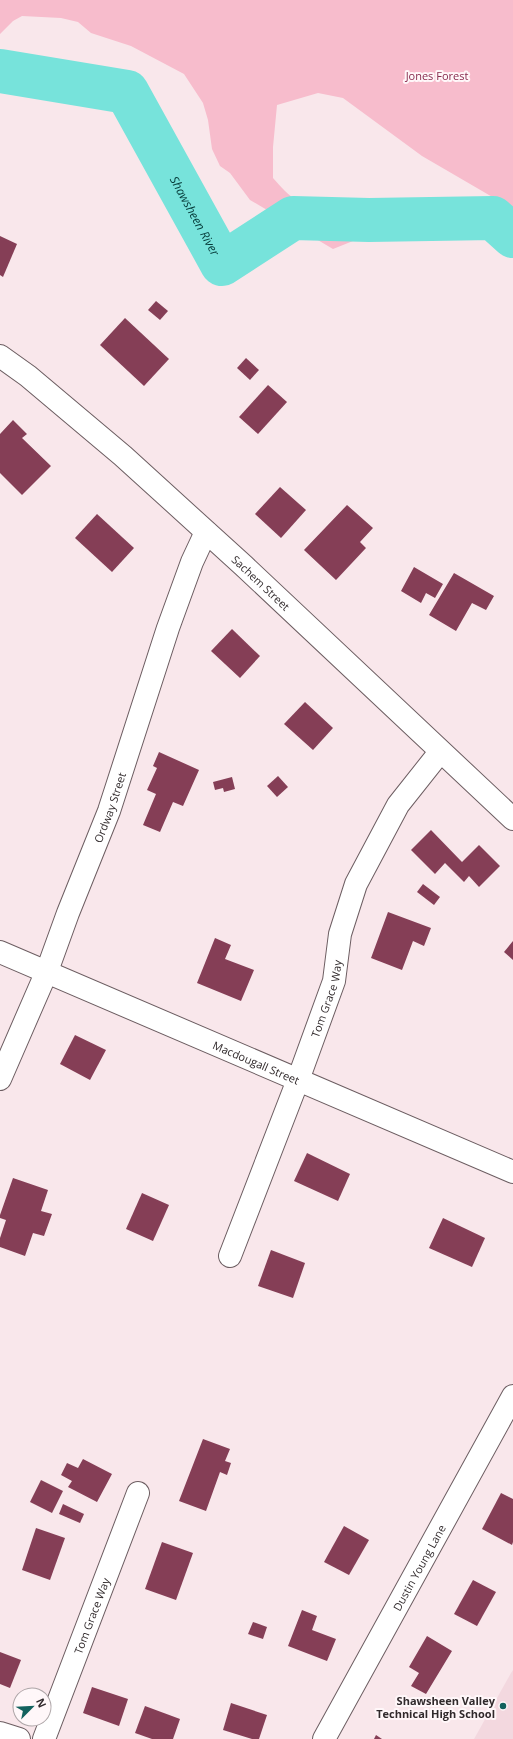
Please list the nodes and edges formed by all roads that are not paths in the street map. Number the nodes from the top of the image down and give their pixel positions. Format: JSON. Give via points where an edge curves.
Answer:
{"nodes":[{"id":1,"x":0,"y":356,"type":"edge"},
{"id":2,"x":206,"y":532,"type":"junction"},
{"id":3,"x":440,"y":752,"type":"junction"},
{"id":4,"x":513,"y":819,"type":"edge"},
{"id":5,"x":0,"y":952,"type":"edge"},
{"id":6,"x":47,"y":971,"type":"junction"},
{"id":7,"x":0,"y":1079,"type":"edge"},
{"id":8,"x":298,"y":1080,"type":"junction"},
{"id":9,"x":513,"y":1172,"type":"edge"},
{"id":10,"x":230,"y":1256,"type":"dead end"},
{"id":11,"x":513,"y":1396,"type":"edge"},
{"id":12,"x":138,"y":1493,"type":"dead end"},
{"id":13,"x":0,"y":1733,"type":"edge"},
{"id":14,"x":19,"y":1739,"type":"edge"},
{"id":15,"x":44,"y":1739,"type":"edge"},
{"id":16,"x":324,"y":1739,"type":"edge"}],
"edges":[{"from":1,"to":2,"type":"street","name":"Sachem Street","via":[[28,376],[123,456]]},
{"from":2,"to":3,"type":"street","name":"Sachem Street"},
{"from":2,"to":6,"type":"street","name":"Ordway Street","via":[[168,628],[109,811]]},
{"from":3,"to":4,"type":"street","name":"Sachem Street"},
{"from":3,"to":8,"type":"street","name":"Tom Grace Way","via":[[398,805],[356,884],[340,934],[334,981]]},
{"from":5,"to":6,"type":"street","name":"Macdougall Street"},
{"from":6,"to":7,"type":"street","name":"Ordway Street"},
{"from":6,"to":8,"type":"street","name":"Macdougall Street"},
{"from":8,"to":9,"type":"street","name":"Macdougall Street"},
{"from":8,"to":10,"type":"street","name":"Tom Grace Way"},
{"from":11,"to":16,"type":"street","name":"Dustin Young Lane"},
{"from":12,"to":15,"type":"street","name":"Tom Grace Way"},
{"from":13,"to":14,"type":"street"}]}
